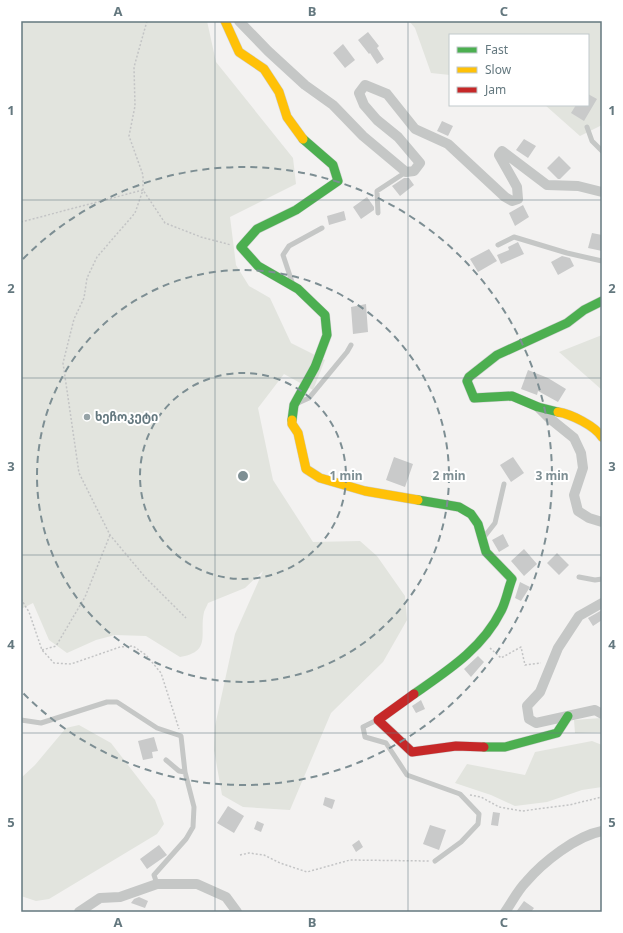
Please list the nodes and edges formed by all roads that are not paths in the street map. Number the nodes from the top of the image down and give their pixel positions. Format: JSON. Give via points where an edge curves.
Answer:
{"nodes":[{"id":1,"x":225,"y":21,"type":"edge"},
{"id":2,"x":239,"y":21,"type":"edge"},
{"id":3,"x":587,"y":127,"type":"dead end"},
{"id":4,"x":602,"y":151,"type":"edge"},
{"id":5,"x":406,"y":172,"type":"junction"},
{"id":6,"x":602,"y":192,"type":"edge"},
{"id":7,"x":378,"y":213,"type":"dead end"},
{"id":8,"x":322,"y":228,"type":"dead end"},
{"id":9,"x":498,"y":245,"type":"dead end"},
{"id":10,"x":602,"y":261,"type":"edge"},
{"id":11,"x":294,"y":286,"type":"junction"},
{"id":12,"x":602,"y":301,"type":"edge"},
{"id":13,"x":351,"y":345,"type":"dead end"},
{"id":14,"x":294,"y":405,"type":"junction"},
{"id":15,"x":538,"y":407,"type":"junction"},
{"id":16,"x":602,"y":437,"type":"edge"},
{"id":17,"x":504,"y":484,"type":"dead end"},
{"id":18,"x":602,"y":522,"type":"edge"},
{"id":19,"x":482,"y":539,"type":"junction"},
{"id":20,"x":579,"y":577,"type":"dead end"},
{"id":21,"x":602,"y":579,"type":"edge"},
{"id":22,"x":602,"y":603,"type":"edge"},
{"id":23,"x":602,"y":714,"type":"edge"},
{"id":24,"x":568,"y":716,"type":"junction"},
{"id":25,"x":21,"y":720,"type":"edge"},
{"id":26,"x":378,"y":720,"type":"junction"},
{"id":27,"x":166,"y":760,"type":"dead end"},
{"id":28,"x":185,"y":772,"type":"junction"},
{"id":29,"x":602,"y":831,"type":"edge"},
{"id":30,"x":435,"y":861,"type":"road end"},
{"id":31,"x":157,"y":884,"type":"junction"},
{"id":32,"x":79,"y":912,"type":"edge"},
{"id":33,"x":237,"y":912,"type":"edge"},
{"id":34,"x":505,"y":912,"type":"edge"}],
"edges":[{"from":1,"to":11,"type":"street","via":[[240,52],[264,69],[279,92],[287,117],[302,138],[333,165],[338,181],[296,210],[257,229],[240,247],[258,266]]},
{"from":2,"to":5,"type":"street","via":[[305,85],[333,105],[363,136]]},
{"from":3,"to":4,"type":"lane","via":[[592,141]]},
{"from":5,"to":6,"type":"street","via":[[414,171],[420,163],[398,137],[377,120],[364,105],[359,93],[365,85],[387,94],[415,129],[448,144],[512,201],[518,199],[517,188],[499,155],[502,151],[547,185],[578,186]]},
{"from":5,"to":7,"type":"lane","via":[[377,191]]},
{"from":8,"to":11,"type":"lane","via":[[289,246],[283,255]]},
{"from":9,"to":10,"type":"lane","via":[[514,236]]},
{"from":11,"to":14,"type":"street","via":[[326,315],[327,335],[315,367]]},
{"from":12,"to":15,"type":"street","via":[[567,323],[497,355],[467,381],[474,398],[512,396]]},
{"from":13,"to":14,"type":"lane","via":[[309,398]]},
{"from":14,"to":19,"type":"street","via":[[292,424],[298,433],[306,469],[320,478],[365,491],[459,507],[471,514],[478,524]]},
{"from":15,"to":16,"type":"street","via":[[569,414],[599,432]]},
{"from":15,"to":18,"type":"street","via":[[574,438],[581,453],[582,468],[574,495],[578,511]]},
{"from":17,"to":19,"type":"lane","via":[[495,523]]},
{"from":19,"to":26,"type":"street","via":[[486,552],[512,579],[501,611],[482,640],[456,665]]},
{"from":20,"to":21,"type":"lane"},
{"from":22,"to":24,"type":"street","via":[[579,616],[558,648],[540,692],[526,706],[529,719],[536,723]]},
{"from":23,"to":24,"type":"street","via":[[595,710]]},
{"from":24,"to":26,"type":"street","via":[[557,733],[505,747],[456,746],[412,752]]},
{"from":25,"to":28,"type":"lane","via":[[41,723],[107,702],[117,702],[157,728],[182,736]]},
{"from":26,"to":30,"type":"lane","via":[[362,727],[365,737],[386,743],[407,775],[460,794],[479,814],[478,824]]},
{"from":27,"to":28,"type":"lane","via":[[178,771]]},
{"from":28,"to":31,"type":"lane","via":[[194,807],[193,826],[186,839],[154,875]]},
{"from":29,"to":34,"type":"street","via":[[578,840],[551,858],[526,882]]},
{"from":31,"to":32,"type":"street","via":[[120,897],[100,898]]},
{"from":31,"to":33,"type":"street","via":[[197,884],[226,897]]}]}
